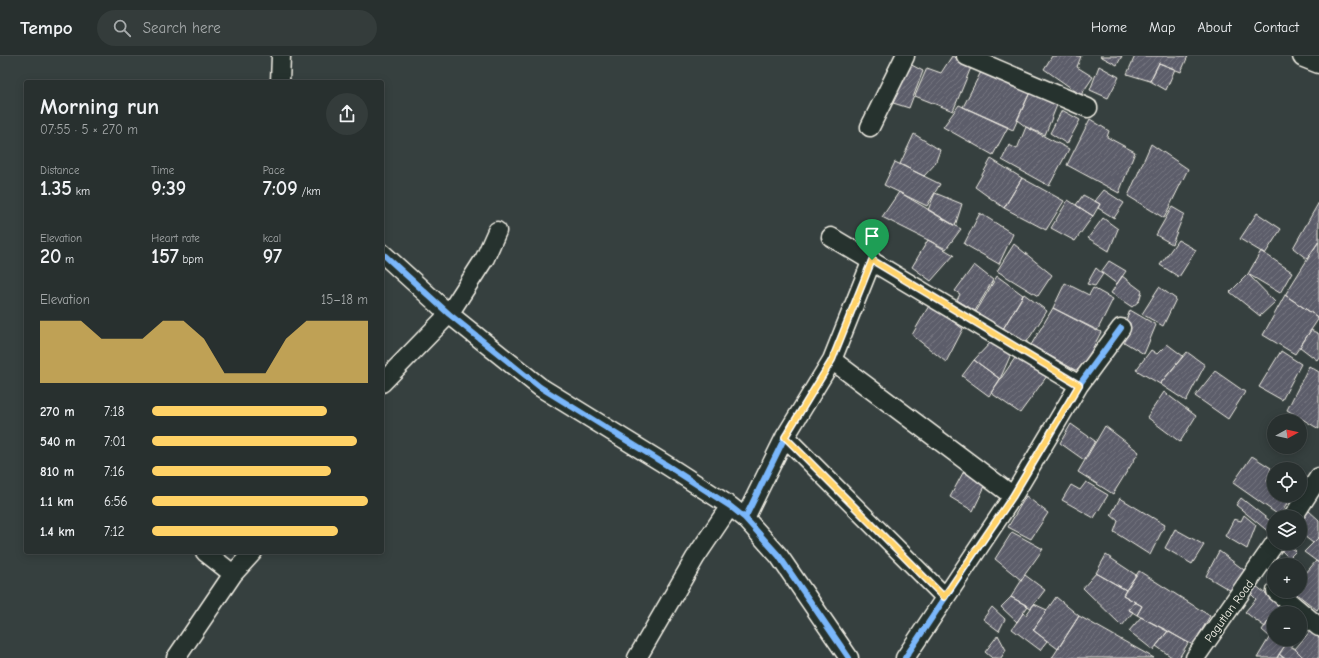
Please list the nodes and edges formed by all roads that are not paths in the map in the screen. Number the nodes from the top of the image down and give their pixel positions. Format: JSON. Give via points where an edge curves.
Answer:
{"nodes":[{"id":1,"x":280,"y":56,"type":"edge"},
{"id":2,"x":906,"y":56,"type":"edge"},
{"id":3,"x":966,"y":56,"type":"edge"},
{"id":4,"x":1304,"y":56,"type":"edge"},
{"id":5,"x":1319,"y":62,"type":"edge"},
{"id":6,"x":280,"y":80,"type":"edge"},
{"id":7,"x":1088,"y":108,"type":"dead end"},
{"id":8,"x":870,"y":127,"type":"dead end"},
{"id":9,"x":497,"y":231,"type":"dead end"},
{"id":10,"x":831,"y":237,"type":"dead end"},
{"id":11,"x":384,"y":255,"type":"edge"},
{"id":12,"x":872,"y":260,"type":"junction"},
{"id":13,"x":449,"y":314,"type":"junction"},
{"id":14,"x":1122,"y":328,"type":"dead end"},
{"id":15,"x":832,"y":360,"type":"junction"},
{"id":16,"x":384,"y":381,"type":"edge"},
{"id":17,"x":1079,"y":385,"type":"junction"},
{"id":18,"x":785,"y":437,"type":"junction"},
{"id":19,"x":1319,"y":477,"type":"edge"},
{"id":20,"x":1013,"y":496,"type":"junction"},
{"id":21,"x":730,"y":506,"type":"junction"},
{"id":22,"x":1297,"y":510,"type":"edge"},
{"id":23,"x":745,"y":518,"type":"junction"},
{"id":24,"x":1270,"y":550,"type":"edge"},
{"id":25,"x":207,"y":554,"type":"edge"},
{"id":26,"x":251,"y":554,"type":"edge"},
{"id":27,"x":233,"y":574,"type":"junction"},
{"id":28,"x":1255,"y":574,"type":"junction"},
{"id":29,"x":1267,"y":584,"type":"edge"},
{"id":30,"x":944,"y":597,"type":"junction"},
{"id":31,"x":1285,"y":598,"type":"edge"},
{"id":32,"x":1319,"y":626,"type":"edge"},
{"id":33,"x":176,"y":658,"type":"edge"},
{"id":34,"x":637,"y":658,"type":"edge"},
{"id":35,"x":849,"y":658,"type":"edge"},
{"id":36,"x":905,"y":658,"type":"edge"},
{"id":37,"x":1195,"y":658,"type":"edge"}],
"edges":[{"from":1,"to":6,"type":"street"},
{"from":2,"to":8,"type":"street"},
{"from":3,"to":7,"type":"street"},
{"from":4,"to":5,"type":"highway"},
{"from":9,"to":13,"type":"street","via":[[485,258]]},
{"from":10,"to":12,"type":"street"},
{"from":11,"to":13,"type":"street"},
{"from":12,"to":15,"type":"street"},
{"from":12,"to":17,"type":"street"},
{"from":13,"to":16,"type":"street"},
{"from":13,"to":21,"type":"street","via":[[540,387]]},
{"from":14,"to":17,"type":"street"},
{"from":15,"to":18,"type":"street"},
{"from":15,"to":20,"type":"street"},
{"from":17,"to":20,"type":"street"},
{"from":18,"to":23,"type":"street"},
{"from":18,"to":30,"type":"street"},
{"from":19,"to":22,"type":"street"},
{"from":20,"to":30,"type":"street"},
{"from":21,"to":23,"type":"street"},
{"from":21,"to":34,"type":"street","via":[[695,558]]},
{"from":23,"to":35,"type":"street","via":[[779,556]]},
{"from":24,"to":28,"type":"street","name":"Pagutlan Road"},
{"from":25,"to":27,"type":"street"},
{"from":26,"to":27,"type":"street"},
{"from":27,"to":33,"type":"street"},
{"from":28,"to":29,"type":"street"},
{"from":28,"to":37,"type":"street","name":"Pagutlan Road"},
{"from":30,"to":36,"type":"street"},
{"from":31,"to":32,"type":"street"}]}
